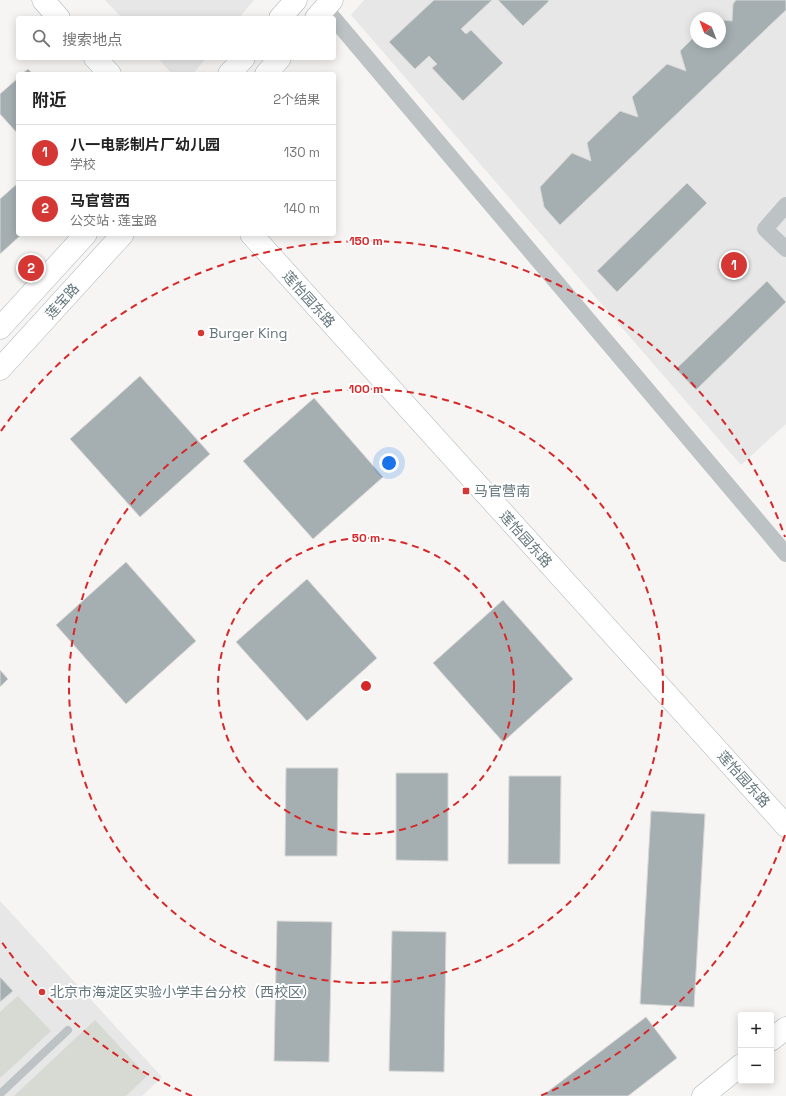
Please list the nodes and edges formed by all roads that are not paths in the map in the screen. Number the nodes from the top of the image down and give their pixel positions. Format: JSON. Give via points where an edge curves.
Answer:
{"nodes":[{"id":1,"x":43,"y":0,"type":"edge"},
{"id":2,"x":296,"y":0,"type":"edge"},
{"id":3,"x":57,"y":16,"type":"edge"},
{"id":4,"x":282,"y":16,"type":"edge"},
{"id":5,"x":336,"y":22,"type":"edge"},
{"id":6,"x":97,"y":60,"type":"edge"},
{"id":7,"x":242,"y":60,"type":"edge"},
{"id":8,"x":278,"y":60,"type":"edge"},
{"id":9,"x":108,"y":72,"type":"edge"},
{"id":10,"x":231,"y":72,"type":"edge"},
{"id":11,"x":268,"y":72,"type":"edge"},
{"id":12,"x":786,"y":205,"type":"edge"},
{"id":13,"x":84,"y":236,"type":"edge"},
{"id":14,"x":121,"y":236,"type":"edge"},
{"id":15,"x":253,"y":236,"type":"edge"},
{"id":16,"x":786,"y":249,"type":"edge"},
{"id":17,"x":0,"y":328,"type":"edge"},
{"id":18,"x":0,"y":368,"type":"edge"},
{"id":19,"x":786,"y":554,"type":"edge"},
{"id":20,"x":786,"y":826,"type":"edge"},
{"id":21,"x":786,"y":1028,"type":"edge"},
{"id":22,"x":68,"y":1030,"type":"dead end"},
{"id":23,"x":774,"y":1038,"type":"edge"},
{"id":24,"x":738,"y":1067,"type":"edge"},
{"id":25,"x":0,"y":1094,"type":"edge"},
{"id":26,"x":703,"y":1096,"type":"edge"}],
"edges":[{"from":1,"to":3,"type":"street"},
{"from":2,"to":4,"type":"street"},
{"from":5,"to":19,"type":"street"},
{"from":6,"to":9,"type":"street"},
{"from":7,"to":10,"type":"street"},
{"from":8,"to":11,"type":"street"},
{"from":12,"to":16,"type":"street","via":[[765,229]]},
{"from":13,"to":17,"type":"street","name":"莲宝路"},
{"from":14,"to":18,"type":"street","name":"莲宝路"},
{"from":15,"to":20,"type":"street","name":"莲怡园东路"},
{"from":21,"to":23,"type":"street"},
{"from":22,"to":25,"type":"lane"},
{"from":24,"to":26,"type":"street"}]}
